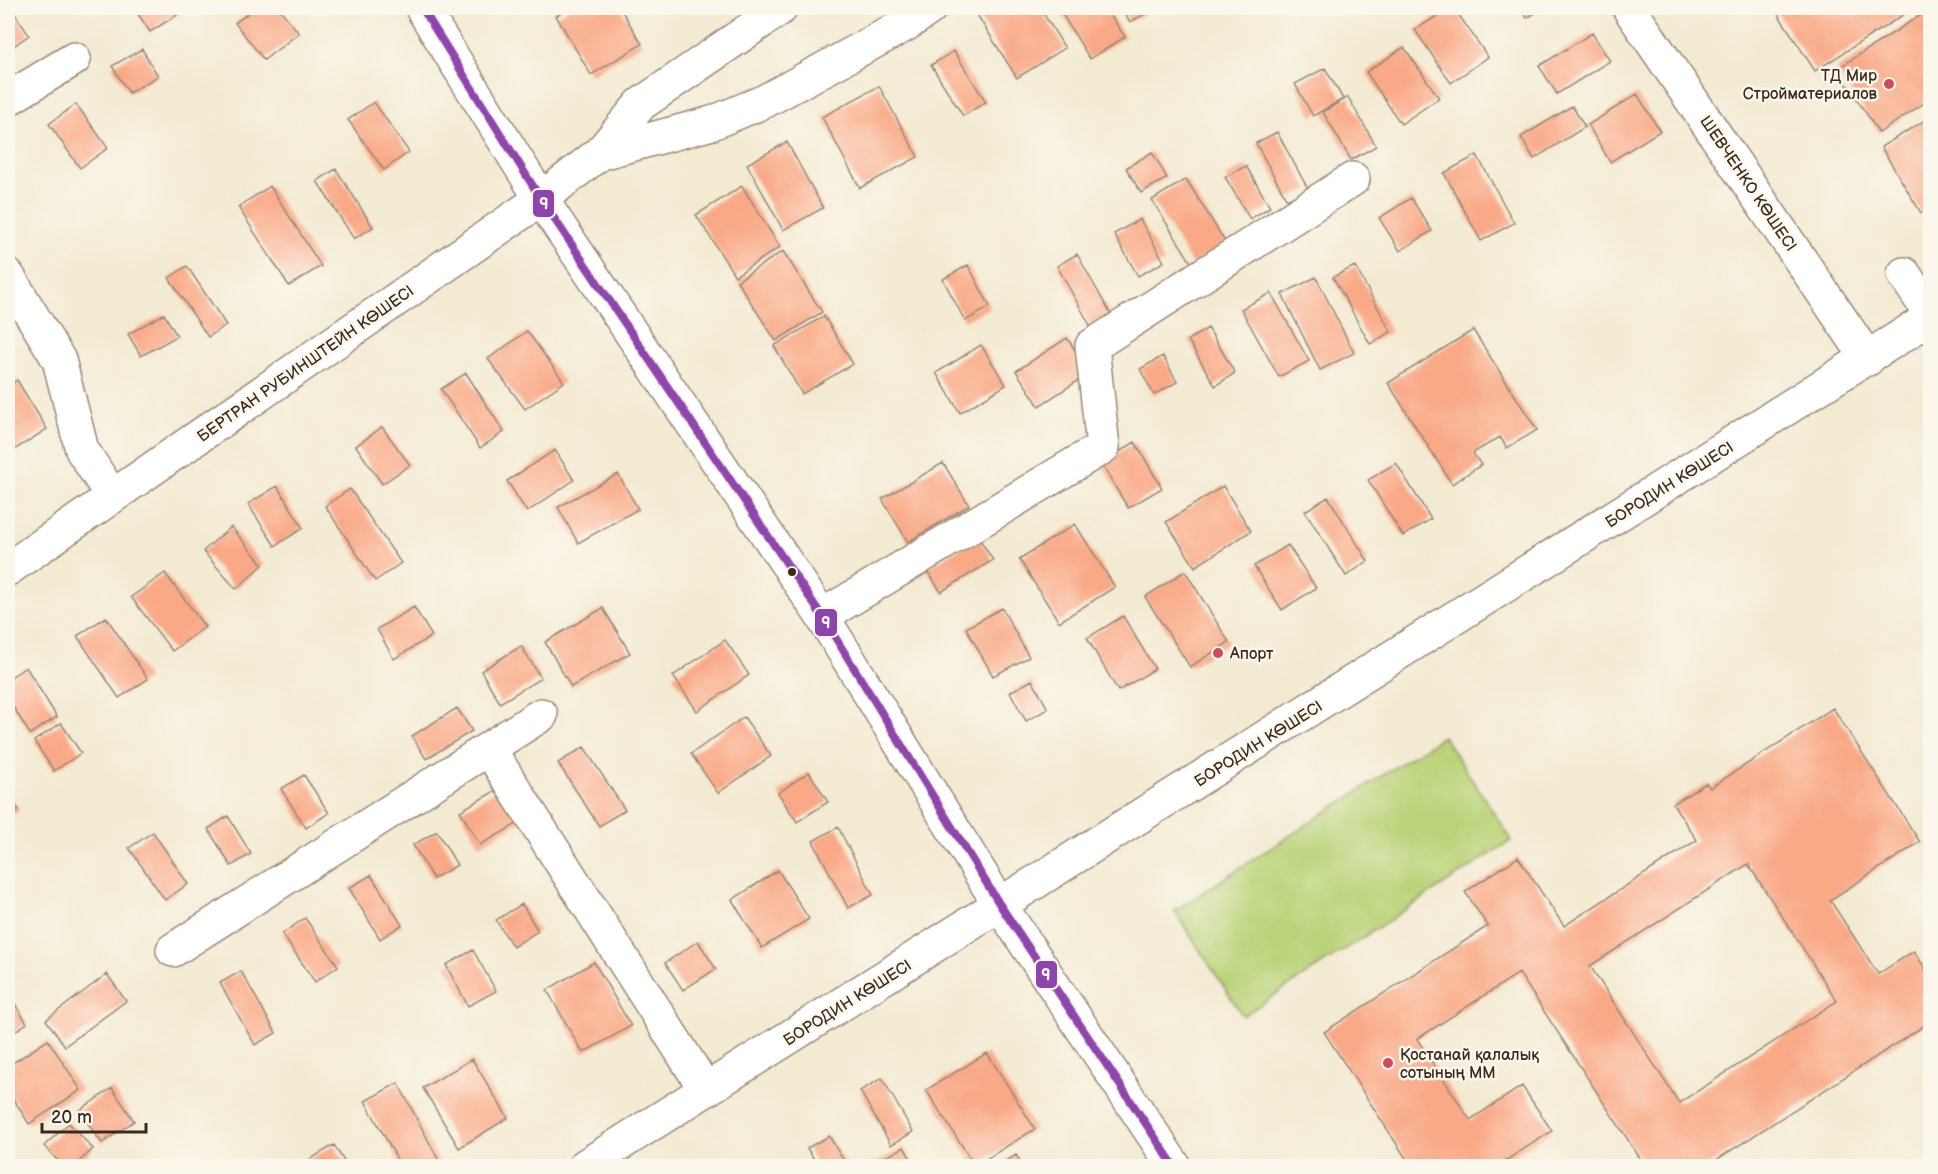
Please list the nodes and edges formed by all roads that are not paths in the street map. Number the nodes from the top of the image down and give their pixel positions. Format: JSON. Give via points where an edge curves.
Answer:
{"nodes":[{"id":1,"x":422,"y":8,"type":"edge"},
{"id":2,"x":781,"y":8,"type":"edge"},
{"id":3,"x":930,"y":8,"type":"edge"},
{"id":4,"x":1629,"y":8,"type":"edge"},
{"id":5,"x":74,"y":59,"type":"dead end"},
{"id":6,"x":8,"y":99,"type":"edge"},
{"id":7,"x":600,"y":153,"type":"junction"},
{"id":8,"x":1353,"y":179,"type":"dead end"},
{"id":9,"x":541,"y":198,"type":"junction"},
{"id":10,"x":1904,"y":274,"type":"dead end"},
{"id":11,"x":8,"y":276,"type":"edge"},
{"id":12,"x":1930,"y":313,"type":"edge"},
{"id":13,"x":1930,"y":318,"type":"edge"},
{"id":14,"x":1868,"y":359,"type":"junction"},
{"id":15,"x":112,"y":496,"type":"junction"},
{"id":16,"x":8,"y":569,"type":"edge"},
{"id":17,"x":822,"y":616,"type":"junction"},
{"id":18,"x":541,"y":715,"type":"dead end"},
{"id":19,"x":489,"y":749,"type":"junction"},
{"id":20,"x":1000,"y":905,"type":"junction"},
{"id":21,"x":173,"y":950,"type":"dead end"},
{"id":22,"x":706,"y":1090,"type":"junction"},
{"id":23,"x":585,"y":1167,"type":"edge"},
{"id":24,"x":1174,"y":1167,"type":"edge"}],
"edges":[{"from":1,"to":9,"type":"street"},
{"from":2,"to":7,"type":"street","via":[[641,104]]},
{"from":3,"to":7,"type":"street","via":[[765,101],[712,123]]},
{"from":4,"to":14,"type":"street","name":"ШЕВЧЕНКО КӨШЕСІ"},
{"from":5,"to":6,"type":"street"},
{"from":7,"to":9,"type":"street","name":"БЕРТРАН РУБИНШТЕЙН КӨШЕСІ"},
{"from":8,"to":17,"type":"street","via":[[1092,346],[1103,447]]},
{"from":9,"to":15,"type":"street","name":"БЕРТРАН РУБИНШТЕЙН КӨШЕСІ"},
{"from":9,"to":17,"type":"street"},
{"from":10,"to":12,"type":"street"},
{"from":11,"to":15,"type":"street","via":[[59,360],[82,450]]},
{"from":13,"to":14,"type":"street","name":"БОРОДИН КӨШЕСІ"},
{"from":14,"to":20,"type":"street","name":"БОРОДИН КӨШЕСІ"},
{"from":15,"to":16,"type":"street","name":"БЕРТРАН РУБИНШТЕЙН КӨШЕСІ"},
{"from":17,"to":20,"type":"street"},
{"from":18,"to":19,"type":"street"},
{"from":19,"to":21,"type":"street"},
{"from":19,"to":22,"type":"street"},
{"from":20,"to":22,"type":"street","name":"БОРОДИН КӨШЕСІ"},
{"from":20,"to":24,"type":"street"},
{"from":22,"to":23,"type":"street","name":"БОРОДИН КӨШЕСІ"}]}
